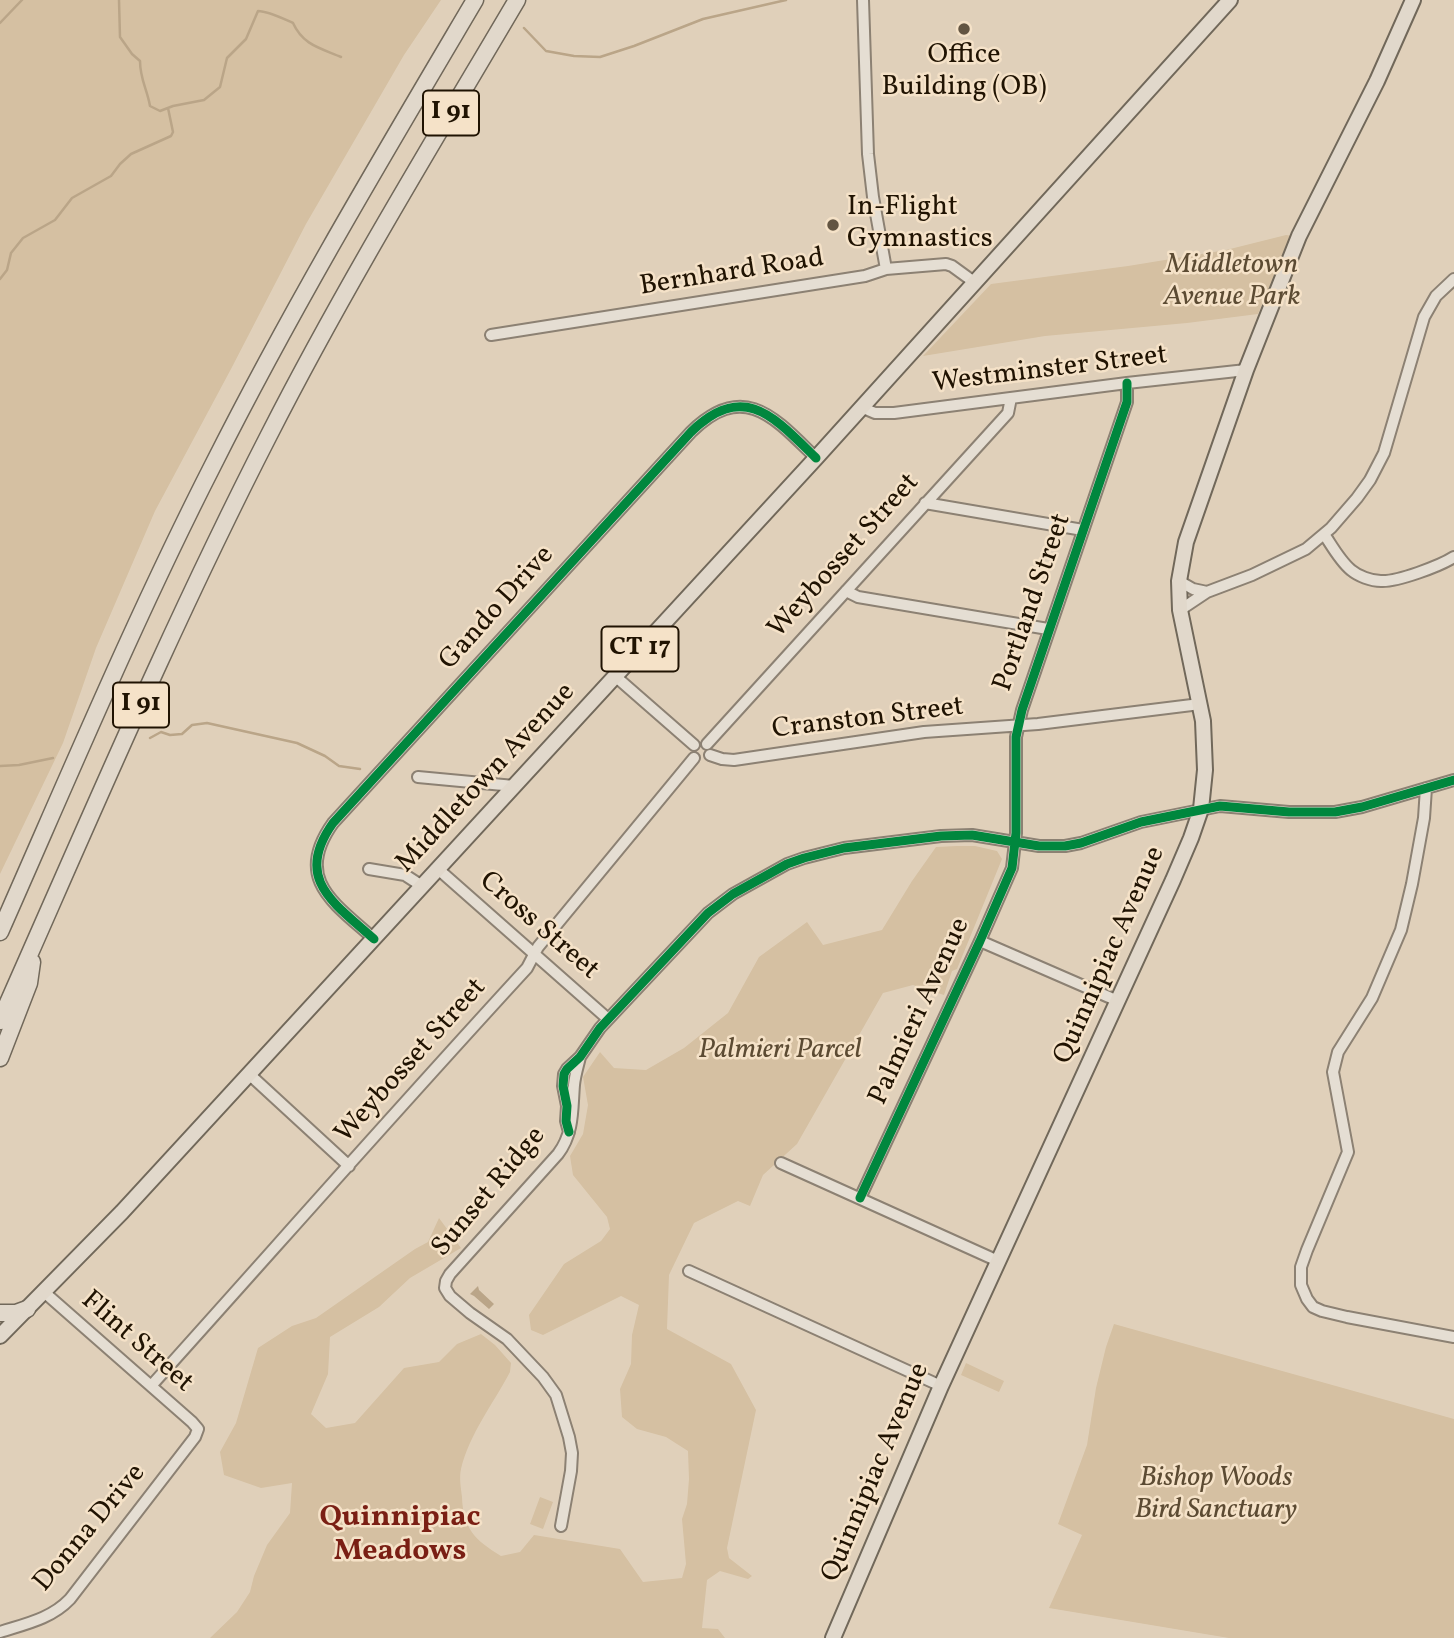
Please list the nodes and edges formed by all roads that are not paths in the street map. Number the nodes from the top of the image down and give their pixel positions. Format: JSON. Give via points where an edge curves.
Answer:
{"nodes":[{"id":1,"x":475,"y":0,"type":"edge"},
{"id":2,"x":517,"y":0,"type":"edge"},
{"id":3,"x":863,"y":0,"type":"edge"},
{"id":4,"x":1230,"y":0,"type":"edge"},
{"id":5,"x":1413,"y":0,"type":"edge"},
{"id":6,"x":886,"y":269,"type":"junction"},
{"id":7,"x":1454,"y":279,"type":"edge"},
{"id":8,"x":974,"y":282,"type":"junction"},
{"id":9,"x":491,"y":335,"type":"dead end"},
{"id":10,"x":1246,"y":370,"type":"junction"},
{"id":11,"x":1128,"y":383,"type":"junction"},
{"id":12,"x":1011,"y":398,"type":"junction"},
{"id":13,"x":861,"y":407,"type":"junction"},
{"id":14,"x":816,"y":458,"type":"junction"},
{"id":15,"x":925,"y":503,"type":"junction"},
{"id":16,"x":1083,"y":530,"type":"junction"},
{"id":17,"x":1324,"y":534,"type":"junction"},
{"id":18,"x":1454,"y":557,"type":"edge"},
{"id":19,"x":1179,"y":581,"type":"junction"},
{"id":20,"x":846,"y":591,"type":"junction"},
{"id":21,"x":1207,"y":592,"type":"junction"},
{"id":22,"x":1180,"y":610,"type":"junction"},
{"id":23,"x":1048,"y":629,"type":"junction"},
{"id":24,"x":615,"y":676,"type":"junction"},
{"id":25,"x":1199,"y":705,"type":"junction"},
{"id":26,"x":1018,"y":726,"type":"junction"},
{"id":27,"x":694,"y":745,"type":"junction"},
{"id":28,"x":708,"y":749,"type":"junction"},
{"id":29,"x":694,"y":758,"type":"junction"},
{"id":30,"x":418,"y":777,"type":"dead end"},
{"id":31,"x":1454,"y":780,"type":"edge"},
{"id":32,"x":514,"y":786,"type":"junction"},
{"id":33,"x":1426,"y":788,"type":"junction"},
{"id":34,"x":1201,"y":809,"type":"junction"},
{"id":35,"x":1015,"y":842,"type":"junction"},
{"id":36,"x":369,"y":869,"type":"dead end"},
{"id":37,"x":438,"y":869,"type":"junction"},
{"id":38,"x":422,"y":886,"type":"junction"},
{"id":39,"x":0,"y":932,"type":"edge"},
{"id":40,"x":374,"y":939,"type":"junction"},
{"id":41,"x":980,"y":941,"type":"junction"},
{"id":42,"x":32,"y":948,"type":"junction"},
{"id":43,"x":533,"y":954,"type":"junction"},
{"id":44,"x":1118,"y":1001,"type":"junction"},
{"id":45,"x":608,"y":1019,"type":"junction"},
{"id":46,"x":0,"y":1021,"type":"edge"},
{"id":47,"x":0,"y":1058,"type":"edge"},
{"id":48,"x":249,"y":1074,"type":"junction"},
{"id":49,"x":781,"y":1163,"type":"dead end"},
{"id":50,"x":349,"y":1166,"type":"junction"},
{"id":51,"x":860,"y":1198,"type":"junction"},
{"id":52,"x":998,"y":1261,"type":"junction"},
{"id":53,"x":689,"y":1271,"type":"dead end"},
{"id":54,"x":44,"y":1292,"type":"junction"},
{"id":55,"x":26,"y":1309,"type":"junction"},
{"id":56,"x":0,"y":1313,"type":"edge"},
{"id":57,"x":0,"y":1336,"type":"edge"},
{"id":58,"x":1454,"y":1337,"type":"edge"},
{"id":59,"x":941,"y":1385,"type":"junction"},
{"id":60,"x":151,"y":1386,"type":"junction"},
{"id":61,"x":198,"y":1429,"type":"joint"},
{"id":62,"x":561,"y":1526,"type":"dead end"},
{"id":63,"x":0,"y":1632,"type":"edge"},
{"id":64,"x":833,"y":1638,"type":"edge"}],
"edges":[{"from":1,"to":39,"type":"highway","number":"I 91","via":[[318,267],[228,435]]},
{"from":2,"to":42,"type":"highway","number":"I 91","via":[[269,434],[200,575]]},
{"from":3,"to":6,"type":"street","via":[[868,154]]},
{"from":4,"to":8,"type":"main road","name":"Middletown Avenue","number":"CT 17"},
{"from":5,"to":10,"type":"main road","name":"Quinnipiac Avenue","via":[[1299,236]]},
{"from":6,"to":8,"type":"street","name":"Bernhard Road","via":[[946,264]]},
{"from":6,"to":9,"type":"street","name":"Bernhard Road"},
{"from":7,"to":17,"type":"street","via":[[1423,317],[1384,453],[1357,498]]},
{"from":8,"to":13,"type":"main road","name":"Middletown Avenue","number":"CT 17"},
{"from":10,"to":11,"type":"street","name":"Westminster Street"},
{"from":10,"to":19,"type":"main road","name":"Quinnipiac Avenue","via":[[1186,542]]},
{"from":11,"to":12,"type":"street","name":"Westminster Street"},
{"from":11,"to":16,"type":"street","name":"Portland Street","via":[[1127,402]]},
{"from":12,"to":13,"type":"street","name":"Westminster Street","via":[[894,413],[874,413]]},
{"from":12,"to":15,"type":"street","name":"Weybosset Street","via":[[1008,413]]},
{"from":13,"to":14,"type":"main road","name":"Middletown Avenue","number":"CT 17"},
{"from":14,"to":24,"type":"main road","name":"Middletown Avenue","number":"CT 17"},
{"from":14,"to":40,"type":"street","name":"Gando Drive","via":[[769,415],[745,407],[710,415],[674,451],[327,832],[317,866],[320,884]]},
{"from":15,"to":16,"type":"street"},
{"from":15,"to":20,"type":"street","name":"Weybosset Street"},
{"from":16,"to":23,"type":"street","name":"Portland Street"},
{"from":17,"to":18,"type":"street","via":[[1351,570],[1381,581],[1406,577]]},
{"from":17,"to":21,"type":"street","via":[[1296,554]]},
{"from":19,"to":21,"type":"street"},
{"from":19,"to":22,"type":"main road","name":"Quinnipiac Avenue"},
{"from":20,"to":23,"type":"street","via":[[858,597]]},
{"from":20,"to":28,"type":"street","name":"Weybosset Street"},
{"from":21,"to":22,"type":"street"},
{"from":22,"to":25,"type":"main road","name":"Quinnipiac Avenue"},
{"from":23,"to":26,"type":"street","name":"Portland Street"},
{"from":24,"to":27,"type":"street"},
{"from":24,"to":32,"type":"main road","name":"Middletown Avenue","number":"CT 17"},
{"from":25,"to":26,"type":"street","name":"Cranston Street"},
{"from":25,"to":34,"type":"main road","name":"Quinnipiac Avenue","via":[[1205,747]]},
{"from":26,"to":28,"type":"street","name":"Cranston Street","via":[[924,732],[734,760],[722,759]]},
{"from":26,"to":35,"type":"street","name":"Portland Street"},
{"from":27,"to":28,"type":"street","via":[[698,742]]},
{"from":27,"to":29,"type":"street"},
{"from":28,"to":29,"type":"street","via":[[703,761]]},
{"from":29,"to":43,"type":"street","name":"Weybosset Street"},
{"from":30,"to":32,"type":"street"},
{"from":31,"to":33,"type":"street","name":"Sunset Ridge"},
{"from":32,"to":37,"type":"main road","name":"Middletown Avenue","number":"CT 17"},
{"from":33,"to":34,"type":"street","name":"Sunset Ridge","via":[[1335,812]]},
{"from":33,"to":58,"type":"street","via":[[1401,930],[1372,999],[1338,1052],[1333,1072],[1348,1152],[1307,1250],[1301,1285],[1313,1307],[1322,1311]]},
{"from":34,"to":35,"type":"street","name":"Sunset Ridge","via":[[1066,846]]},
{"from":34,"to":44,"type":"main road","name":"Quinnipiac Avenue"},
{"from":35,"to":41,"type":"street","name":"Palmieri Avenue","via":[[1012,868]]},
{"from":35,"to":45,"type":"street","name":"Sunset Ridge","via":[[972,835],[925,837],[844,848],[787,864],[708,913]]},
{"from":36,"to":38,"type":"street","via":[[405,875]]},
{"from":37,"to":38,"type":"main road","name":"Middletown Avenue","number":"CT 17"},
{"from":37,"to":43,"type":"street","name":"Cross Street"},
{"from":38,"to":40,"type":"main road","name":"Middletown Avenue","number":"CT 17"},
{"from":40,"to":48,"type":"main road","name":"Middletown Avenue","number":"CT 17"},
{"from":41,"to":44,"type":"street"},
{"from":41,"to":51,"type":"street","name":"Palmieri Avenue"},
{"from":42,"to":46,"type":"highway","number":"I 91"},
{"from":42,"to":47,"type":"highway","via":[[29,984]]},
{"from":43,"to":45,"type":"street","name":"Cross Street"},
{"from":43,"to":50,"type":"street","name":"Weybosset Street","via":[[527,968]]},
{"from":44,"to":52,"type":"main road","name":"Quinnipiac Avenue"},
{"from":45,"to":62,"type":"street","name":"Sunset Ridge","via":[[564,1077],[569,1132],[565,1144],[450,1274],[445,1286],[459,1304],[513,1345],[556,1395],[572,1453]]},
{"from":48,"to":50,"type":"street"},
{"from":48,"to":54,"type":"main road","name":"Middletown Avenue","number":"CT 17"},
{"from":49,"to":51,"type":"street"},
{"from":50,"to":60,"type":"street","name":"Weybosset Street"},
{"from":51,"to":52,"type":"street"},
{"from":52,"to":59,"type":"main road","name":"Quinnipiac Avenue"},
{"from":53,"to":59,"type":"street"},
{"from":54,"to":55,"type":"main road","name":"Middletown Avenue","number":"CT 17"},
{"from":54,"to":60,"type":"street","name":"Flint Street"},
{"from":55,"to":56,"type":"highway"},
{"from":55,"to":57,"type":"main road","name":"Middletown Avenue","number":"CT 17"},
{"from":59,"to":64,"type":"main road","name":"Quinnipiac Avenue"},
{"from":60,"to":61,"type":"street","name":"Flint Street"},
{"from":61,"to":63,"type":"street","name":"Donna Drive","via":[[60,1610]]}]}
